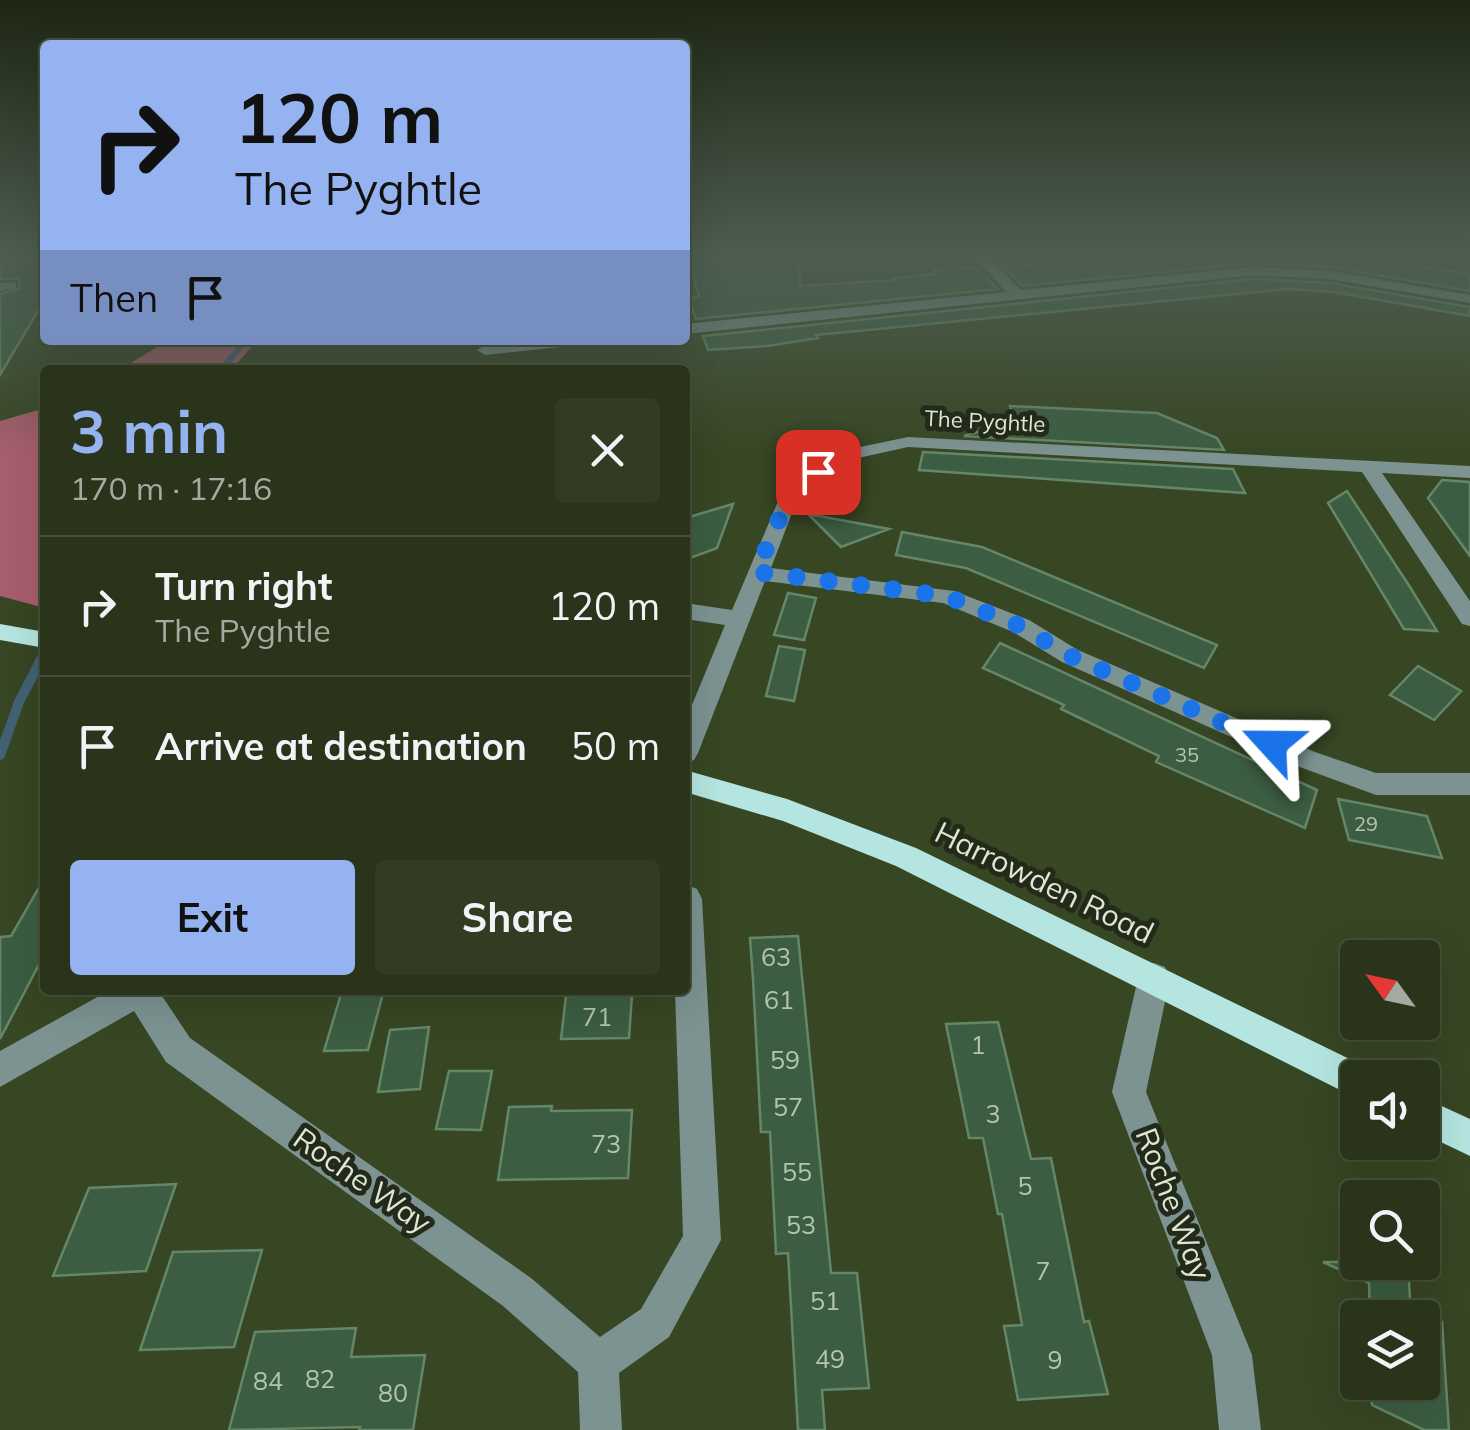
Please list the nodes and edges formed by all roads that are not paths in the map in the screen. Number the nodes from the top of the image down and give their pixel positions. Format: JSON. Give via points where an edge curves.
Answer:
{"nodes":[{"id":1,"x":756,"y":322,"type":"edge"},
{"id":2,"x":690,"y":328,"type":"edge"},
{"id":3,"x":1369,"y":468,"type":"junction"},
{"id":4,"x":1470,"y":472,"type":"edge"},
{"id":5,"x":756,"y":572,"type":"junction"},
{"id":6,"x":690,"y":612,"type":"edge"},
{"id":7,"x":1470,"y":618,"type":"edge"},
{"id":8,"x":742,"y":620,"type":"junction"},
{"id":9,"x":0,"y":632,"type":"edge"},
{"id":10,"x":40,"y":639,"type":"edge"},
{"id":11,"x":690,"y":741,"type":"edge"},
{"id":12,"x":690,"y":782,"type":"edge"},
{"id":13,"x":1470,"y":784,"type":"edge"},
{"id":14,"x":690,"y":967,"type":"edge"},
{"id":15,"x":1154,"y":978,"type":"junction"},
{"id":16,"x":132,"y":995,"type":"edge"},
{"id":17,"x":142,"y":995,"type":"edge"},
{"id":18,"x":0,"y":1070,"type":"edge"},
{"id":19,"x":1340,"y":1072,"type":"edge"},
{"id":20,"x":1440,"y":1123,"type":"edge"},
{"id":21,"x":1470,"y":1138,"type":"edge"},
{"id":22,"x":598,"y":1363,"type":"junction"},
{"id":23,"x":601,"y":1430,"type":"edge"},
{"id":24,"x":1240,"y":1430,"type":"edge"}],
"edges":[{"from":1,"to":2,"type":"street"},
{"from":3,"to":4,"type":"street","name":"The Pyghtle"},
{"from":3,"to":5,"type":"street","name":"The Pyghtle","via":[[908,442],[842,456],[792,490]]},
{"from":3,"to":7,"type":"street"},
{"from":5,"to":8,"type":"street","name":"The Pyghtle"},
{"from":5,"to":13,"type":"street","via":[[946,596],[1324,766],[1376,784]]},
{"from":6,"to":8,"type":"street"},
{"from":8,"to":11,"type":"street","name":"The Pyghtle"},
{"from":9,"to":10,"type":"main road"},
{"from":12,"to":15,"type":"main road","name":"Harrowden Road","via":[[906,857]]},
{"from":14,"to":22,"type":"street","via":[[702,1240],[655,1323]]},
{"from":15,"to":19,"type":"main road","name":"Harrowden Road"},
{"from":15,"to":24,"type":"street","name":"Roche Way","via":[[1130,1092],[1232,1355]]},
{"from":16,"to":18,"type":"street"},
{"from":17,"to":22,"type":"street","name":"Roche Way","via":[[178,1050],[517,1292]]},
{"from":20,"to":21,"type":"main road"},
{"from":22,"to":23,"type":"street"}]}
